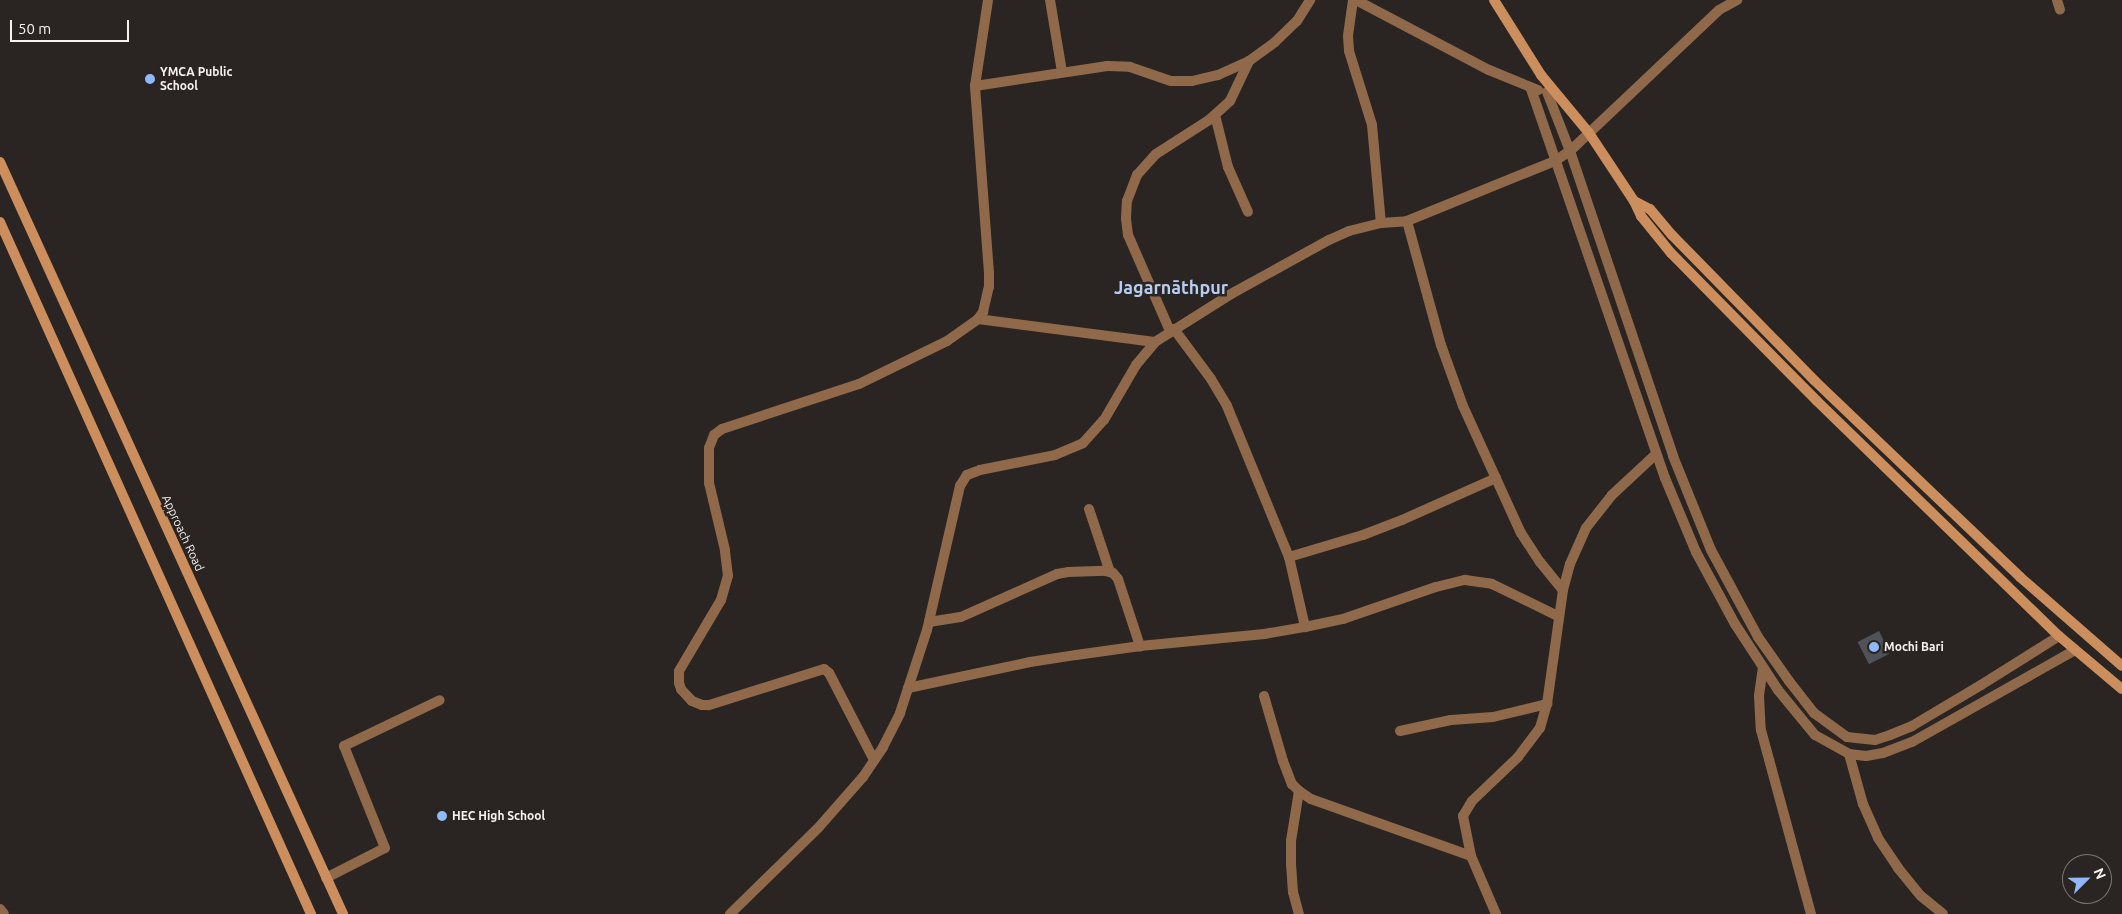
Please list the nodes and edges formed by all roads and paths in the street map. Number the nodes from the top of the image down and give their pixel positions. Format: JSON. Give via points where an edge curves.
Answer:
{"nodes":[{"id":1,"x":988,"y":0,"type":"edge"},
{"id":2,"x":1050,"y":0,"type":"edge"},
{"id":3,"x":1310,"y":0,"type":"edge"},
{"id":4,"x":1355,"y":0,"type":"edge"},
{"id":5,"x":1494,"y":0,"type":"edge"},
{"id":6,"x":1738,"y":0,"type":"edge"},
{"id":7,"x":1248,"y":61,"type":"junction"},
{"id":8,"x":1062,"y":72,"type":"junction"},
{"id":9,"x":975,"y":86,"type":"junction"},
{"id":10,"x":1531,"y":89,"type":"junction"},
{"id":11,"x":1551,"y":92,"type":"junction"},
{"id":12,"x":1215,"y":115,"type":"junction"},
{"id":13,"x":1589,"y":133,"type":"junction"},
{"id":14,"x":1570,"y":151,"type":"junction"},
{"id":15,"x":1555,"y":161,"type":"junction"},
{"id":16,"x":0,"y":162,"type":"edge"},
{"id":17,"x":1634,"y":201,"type":"junction"},
{"id":18,"x":1248,"y":212,"type":"dead end"},
{"id":19,"x":1407,"y":221,"type":"junction"},
{"id":20,"x":0,"y":222,"type":"edge"},
{"id":21,"x":1381,"y":223,"type":"junction"},
{"id":22,"x":2,"y":232,"type":"edge"},
{"id":23,"x":1603,"y":250,"type":"junction"},
{"id":24,"x":1587,"y":256,"type":"junction"},
{"id":25,"x":978,"y":319,"type":"junction"},
{"id":26,"x":1172,"y":330,"type":"junction"},
{"id":27,"x":1155,"y":342,"type":"junction"},
{"id":28,"x":1656,"y":454,"type":"junction"},
{"id":29,"x":1496,"y":478,"type":"junction"},
{"id":30,"x":1089,"y":509,"type":"dead end"},
{"id":31,"x":1289,"y":557,"type":"junction"},
{"id":32,"x":1110,"y":572,"type":"junction"},
{"id":33,"x":1563,"y":590,"type":"junction"},
{"id":34,"x":1558,"y":616,"type":"junction"},
{"id":35,"x":929,"y":622,"type":"junction"},
{"id":36,"x":1305,"y":627,"type":"junction"},
{"id":37,"x":2060,"y":636,"type":"junction"},
{"id":38,"x":1140,"y":646,"type":"junction"},
{"id":39,"x":2075,"y":650,"type":"junction"},
{"id":40,"x":2122,"y":666,"type":"edge"},
{"id":41,"x":1763,"y":667,"type":"junction"},
{"id":42,"x":908,"y":688,"type":"junction"},
{"id":43,"x":2122,"y":689,"type":"edge"},
{"id":44,"x":1264,"y":696,"type":"dead end"},
{"id":45,"x":440,"y":700,"type":"dead end"},
{"id":46,"x":1547,"y":704,"type":"junction"},
{"id":47,"x":1400,"y":731,"type":"dead end"},
{"id":48,"x":1849,"y":754,"type":"junction"},
{"id":49,"x":874,"y":760,"type":"junction"},
{"id":50,"x":1299,"y":791,"type":"junction"},
{"id":51,"x":1471,"y":856,"type":"junction"},
{"id":52,"x":326,"y":878,"type":"junction"},
{"id":53,"x":0,"y":909,"type":"edge"},
{"id":54,"x":4,"y":914,"type":"edge"},
{"id":55,"x":311,"y":914,"type":"edge"},
{"id":56,"x":343,"y":914,"type":"edge"},
{"id":57,"x":730,"y":914,"type":"edge"},
{"id":58,"x":1299,"y":914,"type":"edge"},
{"id":59,"x":1496,"y":914,"type":"edge"},
{"id":60,"x":1811,"y":914,"type":"edge"},
{"id":61,"x":1943,"y":914,"type":"edge"}],
"edges":[{"from":1,"to":9,"type":"street"},
{"from":2,"to":8,"type":"street"},
{"from":3,"to":7,"type":"street","via":[[1288,31]]},
{"from":4,"to":10,"type":"street"},
{"from":4,"to":21,"type":"street","via":[[1348,36],[1349,52],[1372,125]]},
{"from":5,"to":11,"type":"main road"},
{"from":6,"to":13,"type":"street","via":[[1719,10]]},
{"from":7,"to":8,"type":"street","via":[[1218,75],[1182,82],[1163,79],[1130,66]]},
{"from":7,"to":12,"type":"street","via":[[1230,101]]},
{"from":8,"to":9,"type":"street"},
{"from":9,"to":25,"type":"street","via":[[989,273],[983,312]]},
{"from":10,"to":11,"type":"street"},
{"from":10,"to":15,"type":"street"},
{"from":11,"to":13,"type":"main road"},
{"from":11,"to":14,"type":"street"},
{"from":12,"to":18,"type":"street","via":[[1228,167]]},
{"from":12,"to":26,"type":"street","via":[[1156,154],[1137,175],[1127,201],[1126,218],[1134,254]]},
{"from":13,"to":14,"type":"street"},
{"from":13,"to":17,"type":"main road"},
{"from":14,"to":15,"type":"street"},
{"from":14,"to":23,"type":"street"},
{"from":15,"to":19,"type":"street"},
{"from":15,"to":24,"type":"street"},
{"from":16,"to":52,"type":"main road","name":"Approach Road"},
{"from":17,"to":37,"type":"main road","via":[[1641,216],[1671,253],[1726,310]]},
{"from":17,"to":40,"type":"main road","via":[[1650,209],[1672,236],[1815,381],[2020,577]]},
{"from":19,"to":21,"type":"street"},
{"from":19,"to":29,"type":"street","via":[[1451,374]]},
{"from":20,"to":22,"type":"main road"},
{"from":21,"to":26,"type":"street","via":[[1329,240]]},
{"from":22,"to":55,"type":"main road"},
{"from":23,"to":24,"type":"street"},
{"from":23,"to":37,"type":"street","via":[[1673,456],[1711,550],[1758,637],[1788,682],[1821,718],[1847,738],[1875,740],[1890,736],[1943,708]]},
{"from":24,"to":28,"type":"street"},
{"from":25,"to":27,"type":"street"},
{"from":25,"to":49,"type":"street","via":[[947,340],[859,384],[722,429],[714,435],[709,448],[709,484],[728,576],[721,600],[680,671],[681,689],[692,701],[709,705],[824,669]]},
{"from":26,"to":27,"type":"street"},
{"from":26,"to":31,"type":"street","via":[[1228,406]]},
{"from":27,"to":35,"type":"street","via":[[1136,365],[1104,420],[1082,443],[1072,450],[1040,459],[980,470],[964,479]]},
{"from":28,"to":33,"type":"street","via":[[1597,512],[1577,545]]},
{"from":28,"to":41,"type":"street","via":[[1696,552],[1735,624]]},
{"from":29,"to":31,"type":"street","via":[[1364,535]]},
{"from":29,"to":33,"type":"street","via":[[1530,548]]},
{"from":30,"to":32,"type":"street"},
{"from":31,"to":36,"type":"street"},
{"from":32,"to":35,"type":"street","via":[[1057,574],[961,617]]},
{"from":32,"to":38,"type":"street","via":[[1118,579]]},
{"from":33,"to":34,"type":"street"},
{"from":34,"to":36,"type":"street","via":[[1492,584],[1465,580],[1436,586],[1343,619]]},
{"from":34,"to":46,"type":"street"},
{"from":35,"to":42,"type":"street"},
{"from":36,"to":38,"type":"street"},
{"from":37,"to":39,"type":"main road"},
{"from":38,"to":42,"type":"street","via":[[1030,662]]},
{"from":39,"to":43,"type":"main road"},
{"from":39,"to":48,"type":"street","via":[[1912,742],[1883,753]]},
{"from":41,"to":48,"type":"street","via":[[1815,735]]},
{"from":41,"to":60,"type":"street","via":[[1759,696],[1761,730]]},
{"from":42,"to":49,"type":"street","via":[[900,713]]},
{"from":44,"to":50,"type":"street","via":[[1282,761],[1292,784]]},
{"from":45,"to":52,"type":"street","via":[[344,746],[385,848]]},
{"from":46,"to":47,"type":"street","via":[[1493,717],[1446,720]]},
{"from":46,"to":51,"type":"street","via":[[1540,728],[1531,742],[1466,809],[1464,825]]},
{"from":48,"to":61,"type":"street","via":[[1863,804],[1878,838],[1921,896]]},
{"from":49,"to":57,"type":"street","via":[[820,827]]},
{"from":50,"to":51,"type":"street","via":[[1310,799]]},
{"from":50,"to":58,"type":"street","via":[[1291,849],[1293,892]]},
{"from":51,"to":59,"type":"street"},
{"from":52,"to":56,"type":"main road","name":"Approach Road"},
{"from":53,"to":54,"type":"street"}]}
